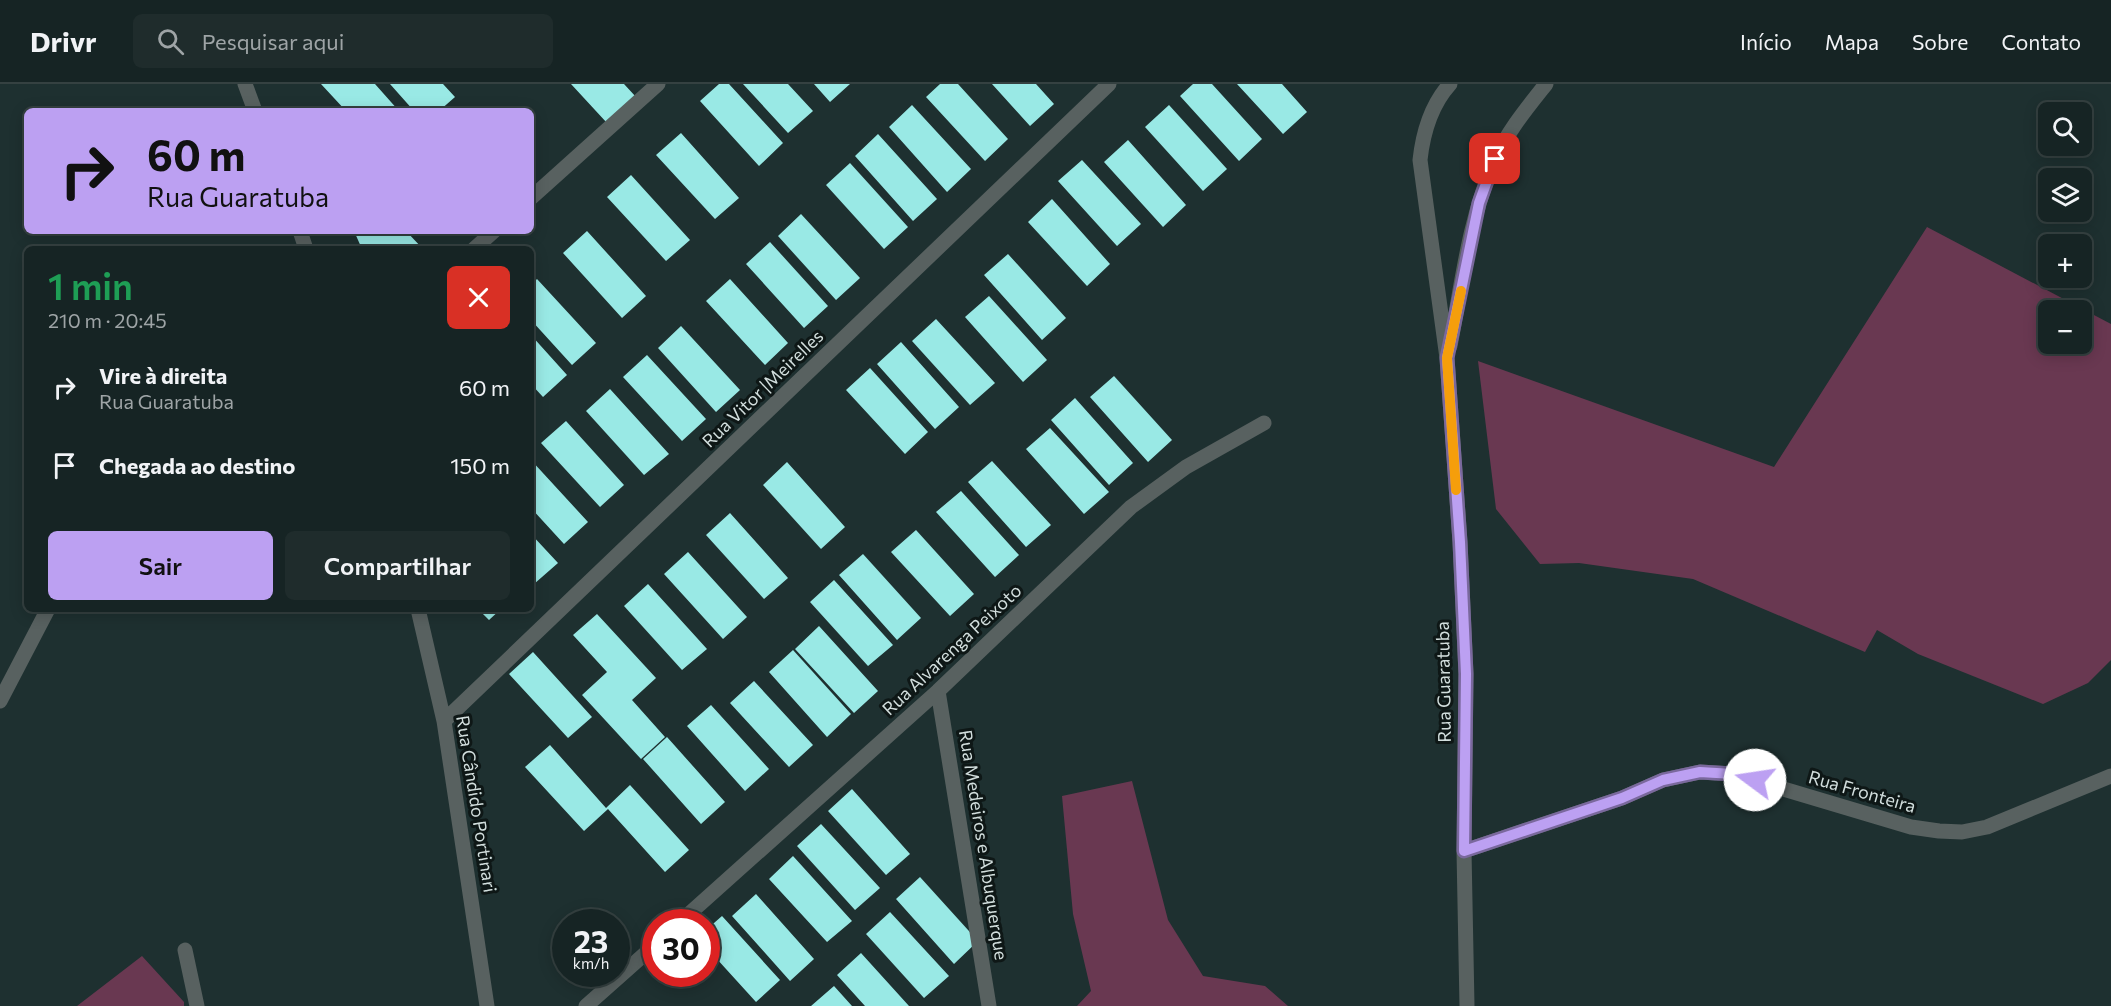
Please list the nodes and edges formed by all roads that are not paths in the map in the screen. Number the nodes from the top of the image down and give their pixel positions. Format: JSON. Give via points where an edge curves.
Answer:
{"nodes":[{"id":1,"x":245,"y":84,"type":"edge"},
{"id":2,"x":658,"y":84,"type":"edge"},
{"id":3,"x":1109,"y":84,"type":"edge"},
{"id":4,"x":1450,"y":84,"type":"edge"},
{"id":5,"x":1546,"y":84,"type":"edge"},
{"id":6,"x":254,"y":108,"type":"edge"},
{"id":7,"x":534,"y":195,"type":"edge"},
{"id":8,"x":491,"y":234,"type":"edge"},
{"id":9,"x":477,"y":246,"type":"edge"},
{"id":10,"x":1447,"y":358,"type":"junction"},
{"id":11,"x":1264,"y":423,"type":"dead end"},
{"id":12,"x":46,"y":612,"type":"edge"},
{"id":13,"x":419,"y":612,"type":"edge"},
{"id":14,"x":938,"y":691,"type":"junction"},
{"id":15,"x":0,"y":701,"type":"edge"},
{"id":16,"x":444,"y":721,"type":"junction"},
{"id":17,"x":2111,"y":776,"type":"edge"},
{"id":18,"x":1464,"y":851,"type":"junction"},
{"id":19,"x":695,"y":909,"type":"edge"},
{"id":20,"x":185,"y":950,"type":"dead end"},
{"id":21,"x":642,"y":956,"type":"edge"},
{"id":22,"x":197,"y":1006,"type":"edge"},
{"id":23,"x":487,"y":1006,"type":"edge"},
{"id":24,"x":586,"y":1006,"type":"edge"},
{"id":25,"x":988,"y":1006,"type":"edge"},
{"id":26,"x":1467,"y":1006,"type":"edge"}],
"edges":[{"from":1,"to":6,"type":"street"},
{"from":2,"to":7,"type":"street"},
{"from":3,"to":16,"type":"street","name":"Rua Vitor |Meirelles"},
{"from":4,"to":10,"type":"street","name":"Rua Guaratuba","via":[[1431,113],[1420,160]]},
{"from":5,"to":10,"type":"street","name":"Rua Guaratuba","via":[[1511,129],[1479,203]]},
{"from":8,"to":9,"type":"street"},
{"from":10,"to":18,"type":"street","name":"Rua Guaratuba","via":[[1466,674]]},
{"from":11,"to":14,"type":"street","name":"Rua Alvarenga Peixoto","via":[[1186,467],[1131,507]]},
{"from":12,"to":15,"type":"street"},
{"from":13,"to":16,"type":"street","name":"Rua Cândido Portinari"},
{"from":14,"to":19,"type":"street","name":"Rua Alvarenga Peixoto"},
{"from":14,"to":25,"type":"street","name":"Rua Medeiros e Albuquerque"},
{"from":16,"to":23,"type":"street","name":"Rua Cândido Portinari"},
{"from":17,"to":18,"type":"street","name":"Rua Fronteira","via":[[1988,827],[1940,831],[1911,827],[1733,774],[1700,772],[1663,780],[1622,798]]},
{"from":18,"to":26,"type":"street","name":"Rua Guaratuba"},
{"from":20,"to":22,"type":"street"},
{"from":21,"to":24,"type":"street"}]}
